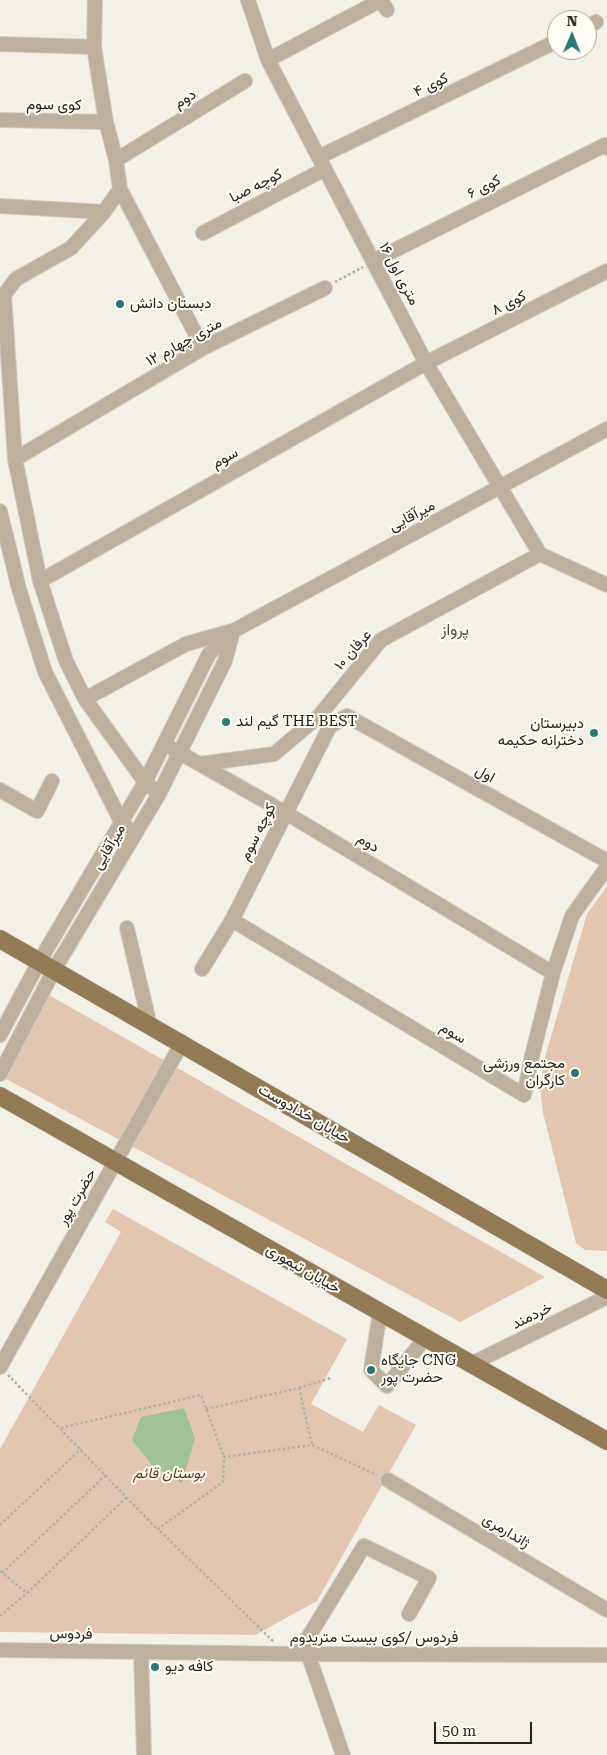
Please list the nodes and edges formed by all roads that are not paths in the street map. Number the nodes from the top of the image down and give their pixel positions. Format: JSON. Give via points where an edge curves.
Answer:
{"nodes":[{"id":1,"x":95,"y":0,"type":"edge"},
{"id":2,"x":248,"y":0,"type":"edge"},
{"id":3,"x":387,"y":10,"type":"dead end"},
{"id":4,"x":0,"y":44,"type":"edge"},
{"id":5,"x":547,"y":46,"type":"edge"},
{"id":6,"x":94,"y":48,"type":"junction"},
{"id":7,"x":268,"y":60,"type":"junction"},
{"id":8,"x":245,"y":81,"type":"dead end"},
{"id":9,"x":0,"y":120,"type":"edge"},
{"id":10,"x":106,"y":122,"type":"junction"},
{"id":11,"x":607,"y":148,"type":"edge"},
{"id":12,"x":116,"y":160,"type":"junction"},
{"id":13,"x":322,"y":163,"type":"junction"},
{"id":14,"x":120,"y":189,"type":"junction"},
{"id":15,"x":0,"y":206,"type":"edge"},
{"id":16,"x":104,"y":212,"type":"junction"},
{"id":17,"x":203,"y":232,"type":"dead end"},
{"id":18,"x":373,"y":261,"type":"junction"},
{"id":19,"x":607,"y":271,"type":"edge"},
{"id":20,"x":325,"y":288,"type":"road end"},
{"id":21,"x":2,"y":295,"type":"edge"},
{"id":22,"x":203,"y":348,"type":"junction"},
{"id":23,"x":426,"y":363,"type":"junction"},
{"id":24,"x":607,"y":429,"type":"edge"},
{"id":25,"x":14,"y":459,"type":"junction"},
{"id":26,"x":500,"y":487,"type":"junction"},
{"id":27,"x":0,"y":510,"type":"edge"},
{"id":28,"x":540,"y":554,"type":"junction"},
{"id":29,"x":40,"y":581,"type":"junction"},
{"id":30,"x":606,"y":584,"type":"edge"},
{"id":31,"x":233,"y":631,"type":"junction"},
{"id":32,"x":85,"y":699,"type":"junction"},
{"id":33,"x":347,"y":716,"type":"joint"},
{"id":34,"x":164,"y":743,"type":"junction"},
{"id":35,"x":179,"y":753,"type":"junction"},
{"id":36,"x":200,"y":764,"type":"junction"},
{"id":37,"x":52,"y":780,"type":"dead end"},
{"id":38,"x":145,"y":782,"type":"junction"},
{"id":39,"x":0,"y":790,"type":"edge"},
{"id":40,"x":159,"y":794,"type":"junction"},
{"id":41,"x":286,"y":813,"type":"junction"},
{"id":42,"x":122,"y":822,"type":"junction"},
{"id":43,"x":135,"y":834,"type":"junction"},
{"id":44,"x":607,"y":861,"type":"edge"},
{"id":45,"x":607,"y":867,"type":"edge"},
{"id":46,"x":232,"y":920,"type":"junction"},
{"id":47,"x":127,"y":928,"type":"dead end"},
{"id":48,"x":0,"y":939,"type":"edge"},
{"id":49,"x":46,"y":966,"type":"junction"},
{"id":50,"x":202,"y":969,"type":"dead end"},
{"id":51,"x":553,"y":973,"type":"junction"},
{"id":52,"x":150,"y":1026,"type":"junction"},
{"id":53,"x":0,"y":1034,"type":"edge"},
{"id":54,"x":182,"y":1044,"type":"junction"},
{"id":55,"x":0,"y":1074,"type":"edge"},
{"id":56,"x":0,"y":1096,"type":"edge"},
{"id":57,"x":116,"y":1162,"type":"junction"},
{"id":58,"x":607,"y":1290,"type":"edge"},
{"id":59,"x":607,"y":1297,"type":"edge"},
{"id":60,"x":380,"y":1312,"type":"junction"},
{"id":61,"x":425,"y":1338,"type":"junction"},
{"id":62,"x":471,"y":1364,"type":"junction"},
{"id":63,"x":0,"y":1367,"type":"edge"},
{"id":64,"x":607,"y":1441,"type":"edge"},
{"id":65,"x":388,"y":1480,"type":"road end"},
{"id":66,"x":607,"y":1610,"type":"edge"},
{"id":67,"x":409,"y":1614,"type":"dead end"},
{"id":68,"x":0,"y":1650,"type":"edge"},
{"id":69,"x":141,"y":1652,"type":"junction"},
{"id":70,"x":297,"y":1654,"type":"junction"},
{"id":71,"x":607,"y":1655,"type":"edge"},
{"id":72,"x":144,"y":1755,"type":"edge"},
{"id":73,"x":343,"y":1755,"type":"edge"}],
"edges":[{"from":1,"to":6,"type":"street"},
{"from":2,"to":7,"type":"street","name":"۱۶ متری اول"},
{"from":3,"to":7,"type":"street","via":[[381,0]]},
{"from":4,"to":6,"type":"street"},
{"from":5,"to":13,"type":"street","name":"کوی ۴"},
{"from":6,"to":10,"type":"street"},
{"from":7,"to":13,"type":"street","name":"۱۶ متری اول"},
{"from":8,"to":12,"type":"street","name":"دوم"},
{"from":9,"to":10,"type":"street","name":"کوی سوم"},
{"from":10,"to":12,"type":"street"},
{"from":11,"to":18,"type":"street","name":"کوی ۶","via":[[605,144]]},
{"from":12,"to":14,"type":"street"},
{"from":13,"to":17,"type":"street","name":"کوچه صبا"},
{"from":13,"to":18,"type":"street","name":"۱۶ متری اول"},
{"from":14,"to":16,"type":"street"},
{"from":14,"to":22,"type":"street"},
{"from":15,"to":16,"type":"street"},
{"from":16,"to":21,"type":"street","via":[[70,248],[16,279]]},
{"from":18,"to":23,"type":"street","name":"۱۶ متری اول"},
{"from":19,"to":23,"type":"street","name":"کوی ۸"},
{"from":20,"to":22,"type":"street","name":"۱۲ متری چهارم"},
{"from":21,"to":25,"type":"street"},
{"from":22,"to":25,"type":"street","name":"۱۲ متری چهارم"},
{"from":23,"to":26,"type":"street","name":"۱۶ متری اول"},
{"from":23,"to":29,"type":"street","name":"سوم"},
{"from":24,"to":26,"type":"street","name":"میرآقایی"},
{"from":25,"to":29,"type":"street"},
{"from":26,"to":28,"type":"street","name":"۱۶ متری اول"},
{"from":26,"to":31,"type":"street","name":"میرآقایی"},
{"from":27,"to":42,"type":"street","via":[[45,672]]},
{"from":28,"to":30,"type":"street"},
{"from":28,"to":36,"type":"street","name":"عرفان ۱۰","via":[[382,640],[319,716],[274,754]]},
{"from":29,"to":32,"type":"street","via":[[66,661]]},
{"from":31,"to":32,"type":"street","via":[[186,644]]},
{"from":31,"to":34,"type":"street","name":"میرآقایی","via":[[209,654]]},
{"from":31,"to":35,"type":"street","name":"میرآقایی","via":[[225,661]]},
{"from":32,"to":38,"type":"street"},
{"from":33,"to":41,"type":"street","name":"کوچه سوم","via":[[330,726]]},
{"from":33,"to":44,"type":"street","name":"اول"},
{"from":34,"to":35,"type":"street","name":"دوم"},
{"from":34,"to":38,"type":"street","name":"میرآقایی"},
{"from":35,"to":36,"type":"street","name":"دوم"},
{"from":35,"to":40,"type":"street","name":"میرآقایی"},
{"from":36,"to":41,"type":"street","name":"دوم"},
{"from":37,"to":39,"type":"street","via":[[37,811]]},
{"from":38,"to":40,"type":"street"},
{"from":38,"to":42,"type":"street","name":"میرآقایی"},
{"from":40,"to":43,"type":"street","name":"میرآقایی"},
{"from":41,"to":46,"type":"street","name":"کوچه سوم"},
{"from":41,"to":51,"type":"street","name":"دوم"},
{"from":42,"to":43,"type":"street"},
{"from":42,"to":49,"type":"street","name":"میرآقایی"},
{"from":43,"to":49,"type":"street","name":"میرآقایی"},
{"from":45,"to":51,"type":"street","name":"سوم","via":[[572,916]]},
{"from":46,"to":50,"type":"street","name":"کوچه سوم"},
{"from":46,"to":51,"type":"street","name":"سوم","via":[[524,1095]]},
{"from":47,"to":52,"type":"street"},
{"from":48,"to":49,"type":"main road","name":"خیابان خدادوست"},
{"from":49,"to":52,"type":"main road","name":"خیابان خدادوست"},
{"from":49,"to":53,"type":"street","name":"میرآقایی"},
{"from":49,"to":55,"type":"street","name":"میرآقایی"},
{"from":52,"to":54,"type":"main road","name":"خیابان خدادوست"},
{"from":54,"to":57,"type":"street","name":"حضرت پور"},
{"from":54,"to":58,"type":"main road","name":"خیابان خدادوست"},
{"from":56,"to":57,"type":"main road","name":"خیابان تیموری"},
{"from":57,"to":60,"type":"main road","name":"خیابان تیموری"},
{"from":57,"to":63,"type":"street","name":"حضرت پور"},
{"from":59,"to":62,"type":"street","name":"خردمند"},
{"from":60,"to":61,"type":"main road","name":"خیابان تیموری"},
{"from":60,"to":61,"type":"street","via":[[371,1370],[387,1386]]},
{"from":61,"to":62,"type":"main road","name":"خیابان تیموری"},
{"from":62,"to":64,"type":"main road","name":"خیابان تیموری"},
{"from":65,"to":66,"type":"street","name":"ژاندارمری"},
{"from":67,"to":70,"type":"street","via":[[430,1578],[364,1546]]},
{"from":68,"to":69,"type":"street","name":"فردوس"},
{"from":69,"to":70,"type":"street","name":"فردوس /کوی بیست متریدوم"},
{"from":69,"to":72,"type":"street"},
{"from":70,"to":71,"type":"street","name":"فردوس /کوی بیست متریدوم"},
{"from":70,"to":73,"type":"street"}]}
